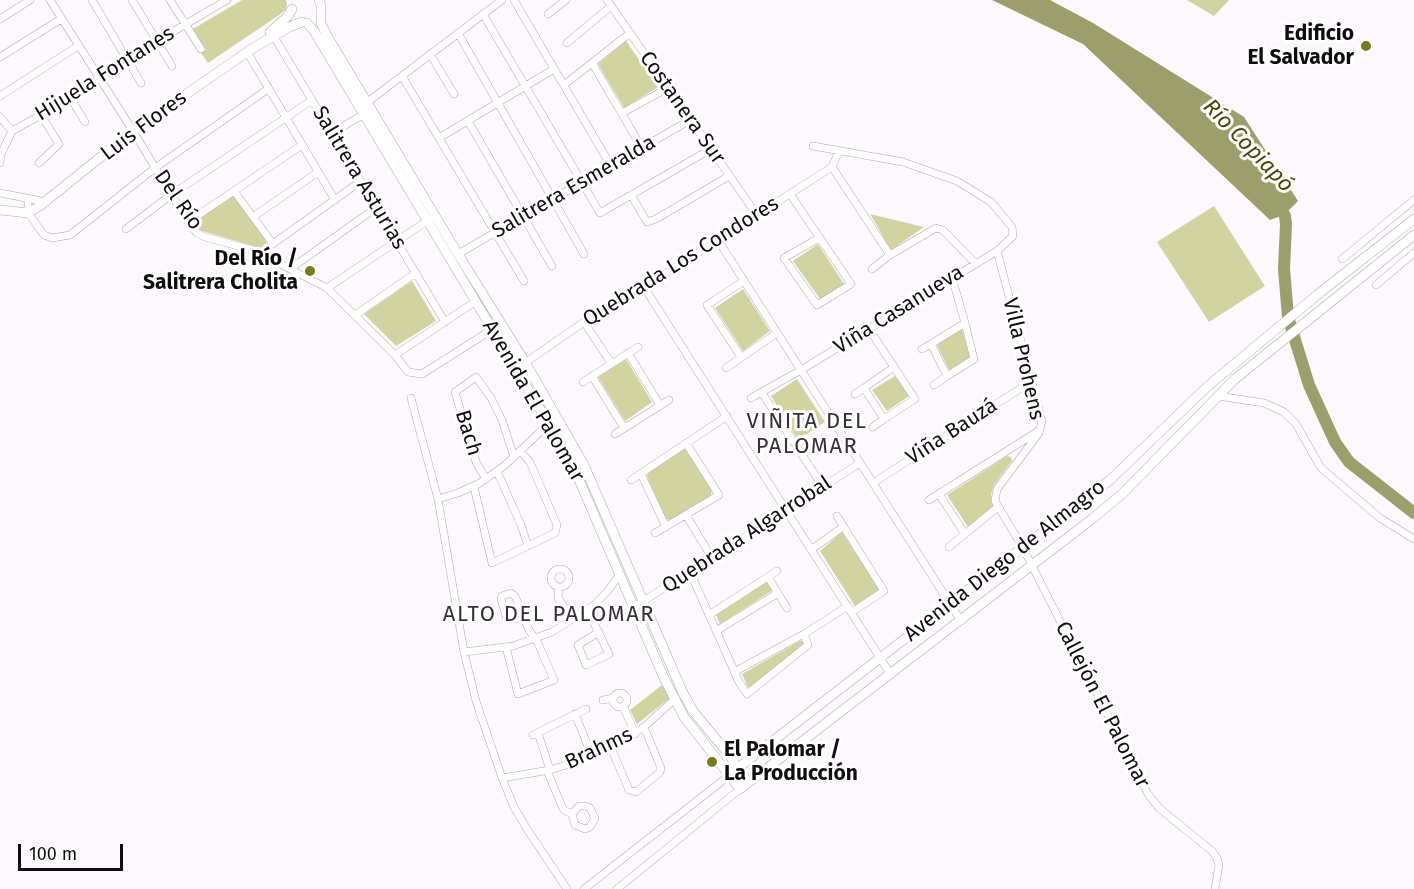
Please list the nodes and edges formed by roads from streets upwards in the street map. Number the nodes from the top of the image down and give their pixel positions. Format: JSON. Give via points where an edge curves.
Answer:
{"nodes":[{"id":1,"x":30,"y":0,"type":"edge"},
{"id":2,"x":50,"y":0,"type":"edge"},
{"id":3,"x":92,"y":0,"type":"edge"},
{"id":4,"x":132,"y":0,"type":"edge"},
{"id":5,"x":170,"y":0,"type":"edge"},
{"id":6,"x":227,"y":0,"type":"edge"},
{"id":7,"x":327,"y":0,"type":"edge"},
{"id":8,"x":502,"y":0,"type":"edge"},
{"id":9,"x":514,"y":0,"type":"edge"},
{"id":10,"x":566,"y":0,"type":"edge"},
{"id":11,"x":293,"y":3,"type":"edge"},
{"id":12,"x":609,"y":3,"type":"edge"},
{"id":13,"x":320,"y":8,"type":"edge"},
{"id":14,"x":483,"y":14,"type":"junction"},
{"id":15,"x":548,"y":14,"type":"dead end"},
{"id":16,"x":0,"y":19,"type":"edge"},
{"id":17,"x":61,"y":19,"type":"junction"},
{"id":18,"x":304,"y":22,"type":"junction"},
{"id":19,"x":185,"y":24,"type":"junction"},
{"id":20,"x":458,"y":33,"type":"junction"},
{"id":21,"x":630,"y":33,"type":"junction"},
{"id":22,"x":273,"y":35,"type":"junction"},
{"id":23,"x":158,"y":41,"type":"junction"},
{"id":24,"x":567,"y":43,"type":"dead end"},
{"id":25,"x":78,"y":46,"type":"junction"},
{"id":26,"x":201,"y":49,"type":"dead end"},
{"id":27,"x":248,"y":51,"type":"junction"},
{"id":28,"x":430,"y":54,"type":"junction"},
{"id":29,"x":0,"y":57,"type":"edge"},
{"id":30,"x":128,"y":60,"type":"junction"},
{"id":31,"x":592,"y":63,"type":"junction"},
{"id":32,"x":172,"y":66,"type":"dead end"},
{"id":33,"x":554,"y":69,"type":"junction"},
{"id":34,"x":402,"y":76,"type":"junction"},
{"id":35,"x":99,"y":79,"type":"junction"},
{"id":36,"x":141,"y":83,"type":"dead end"},
{"id":37,"x":564,"y":85,"type":"junction"},
{"id":38,"x":526,"y":86,"type":"junction"},
{"id":39,"x":668,"y":88,"type":"junction"},
{"id":40,"x":268,"y":89,"type":"junction"},
{"id":41,"x":454,"y":94,"type":"dead end"},
{"id":42,"x":0,"y":96,"type":"edge"},
{"id":43,"x":70,"y":97,"type":"junction"},
{"id":44,"x":312,"y":100,"type":"junction"},
{"id":45,"x":498,"y":102,"type":"junction"},
{"id":46,"x":363,"y":108,"type":"junction"},
{"id":47,"x":622,"y":113,"type":"junction"},
{"id":48,"x":41,"y":115,"type":"junction"},
{"id":49,"x":0,"y":117,"type":"edge"},
{"id":50,"x":285,"y":118,"type":"junction"},
{"id":51,"x":468,"y":120,"type":"junction"},
{"id":52,"x":690,"y":120,"type":"junction"},
{"id":53,"x":84,"y":122,"type":"dead end"},
{"id":54,"x":12,"y":131,"type":"junction"},
{"id":55,"x":133,"y":131,"type":"junction"},
{"id":56,"x":332,"y":133,"type":"junction"},
{"id":57,"x":439,"y":138,"type":"junction"},
{"id":58,"x":302,"y":145,"type":"junction"},
{"id":59,"x":813,"y":146,"type":"dead end"},
{"id":60,"x":642,"y":148,"type":"junction"},
{"id":61,"x":711,"y":149,"type":"junction"},
{"id":62,"x":839,"y":151,"type":"junction"},
{"id":63,"x":0,"y":154,"type":"edge"},
{"id":64,"x":0,"y":163,"type":"edge"},
{"id":65,"x":39,"y":163,"type":"dead end"},
{"id":66,"x":611,"y":166,"type":"junction"},
{"id":67,"x":832,"y":167,"type":"junction"},
{"id":68,"x":155,"y":168,"type":"junction"},
{"id":69,"x":318,"y":172,"type":"junction"},
{"id":70,"x":729,"y":176,"type":"junction"},
{"id":71,"x":361,"y":182,"type":"junction"},
{"id":72,"x":583,"y":182,"type":"junction"},
{"id":73,"x":234,"y":191,"type":"junction"},
{"id":74,"x":0,"y":193,"type":"edge"},
{"id":75,"x":790,"y":194,"type":"junction"},
{"id":76,"x":171,"y":195,"type":"junction"},
{"id":77,"x":631,"y":195,"type":"junction"},
{"id":78,"x":28,"y":198,"type":"junction"},
{"id":79,"x":553,"y":199,"type":"junction"},
{"id":80,"x":334,"y":200,"type":"junction"},
{"id":81,"x":1414,"y":200,"type":"edge"},
{"id":82,"x":44,"y":203,"type":"junction"},
{"id":83,"x":376,"y":207,"type":"junction"},
{"id":84,"x":0,"y":210,"type":"edge"},
{"id":85,"x":28,"y":213,"type":"junction"},
{"id":86,"x":757,"y":215,"type":"junction"},
{"id":87,"x":524,"y":216,"type":"junction"},
{"id":88,"x":253,"y":217,"type":"junction"},
{"id":89,"x":431,"y":218,"type":"junction"},
{"id":90,"x":1414,"y":219,"type":"edge"},
{"id":91,"x":188,"y":222,"type":"junction"},
{"id":92,"x":126,"y":229,"type":"dead end"},
{"id":93,"x":496,"y":232,"type":"junction"},
{"id":94,"x":1414,"y":235,"type":"edge"},
{"id":95,"x":819,"y":238,"type":"junction"},
{"id":96,"x":718,"y":240,"type":"junction"},
{"id":97,"x":397,"y":241,"type":"junction"},
{"id":98,"x":273,"y":244,"type":"junction"},
{"id":99,"x":996,"y":251,"type":"junction"},
{"id":100,"x":260,"y":253,"type":"junction"},
{"id":101,"x":1414,"y":253,"type":"edge"},
{"id":102,"x":458,"y":254,"type":"junction"},
{"id":103,"x":584,"y":254,"type":"dead end"},
{"id":104,"x":890,"y":255,"type":"junction"},
{"id":105,"x":1342,"y":259,"type":"dead end"},
{"id":106,"x":975,"y":263,"type":"junction"},
{"id":107,"x":552,"y":266,"type":"dead end"},
{"id":108,"x":290,"y":269,"type":"junction"},
{"id":109,"x":872,"y":269,"type":"dead end"},
{"id":110,"x":416,"y":273,"type":"junction"},
{"id":111,"x":952,"y":277,"type":"junction"},
{"id":112,"x":524,"y":281,"type":"dead end"},
{"id":113,"x":744,"y":281,"type":"junction"},
{"id":114,"x":1376,"y":285,"type":"dead end"},
{"id":115,"x":644,"y":287,"type":"junction"},
{"id":116,"x":327,"y":288,"type":"junction"},
{"id":117,"x":476,"y":302,"type":"junction"},
{"id":118,"x":355,"y":315,"type":"junction"},
{"id":119,"x":445,"y":322,"type":"junction"},
{"id":120,"x":584,"y":322,"type":"junction"},
{"id":121,"x":964,"y":323,"type":"junction"},
{"id":122,"x":493,"y":329,"type":"junction"},
{"id":123,"x":869,"y":329,"type":"junction"},
{"id":124,"x":777,"y":333,"type":"junction"},
{"id":125,"x":931,"y":344,"type":"junction"},
{"id":126,"x":638,"y":347,"type":"dead end"},
{"id":127,"x":922,"y":349,"type":"dead end"},
{"id":128,"x":628,"y":353,"type":"junction"},
{"id":129,"x":395,"y":355,"type":"junction"},
{"id":130,"x":741,"y":357,"type":"junction"},
{"id":131,"x":525,"y":362,"type":"junction"},
{"id":132,"x":611,"y":363,"type":"junction"},
{"id":133,"x":894,"y":367,"type":"junction"},
{"id":134,"x":726,"y":368,"type":"dead end"},
{"id":135,"x":516,"y":369,"type":"junction"},
{"id":136,"x":801,"y":370,"type":"junction"},
{"id":137,"x":592,"y":376,"type":"junction"},
{"id":138,"x":947,"y":376,"type":"junction"},
{"id":139,"x":1032,"y":381,"type":"junction"},
{"id":140,"x":583,"y":382,"type":"dead end"},
{"id":141,"x":934,"y":386,"type":"dead end"},
{"id":142,"x":864,"y":388,"type":"junction"},
{"id":143,"x":762,"y":393,"type":"junction"},
{"id":144,"x":855,"y":394,"type":"dead end"},
{"id":145,"x":1218,"y":396,"type":"junction"},
{"id":146,"x":411,"y":398,"type":"dead end"},
{"id":147,"x":751,"y":398,"type":"dead end"},
{"id":148,"x":669,"y":400,"type":"dead end"},
{"id":149,"x":660,"y":405,"type":"junction"},
{"id":150,"x":557,"y":416,"type":"junction"},
{"id":151,"x":727,"y":416,"type":"junction"},
{"id":152,"x":884,"y":419,"type":"junction"},
{"id":153,"x":549,"y":424,"type":"junction"},
{"id":154,"x":873,"y":427,"type":"dead end"},
{"id":155,"x":624,"y":428,"type":"junction"},
{"id":156,"x":1040,"y":431,"type":"junction"},
{"id":157,"x":615,"y":434,"type":"dead end"},
{"id":158,"x":686,"y":442,"type":"junction"},
{"id":159,"x":520,"y":451,"type":"junction"},
{"id":160,"x":1007,"y":451,"type":"junction"},
{"id":161,"x":514,"y":457,"type":"junction"},
{"id":162,"x":1018,"y":461,"type":"junction"},
{"id":163,"x":860,"y":462,"type":"junction"},
{"id":164,"x":497,"y":471,"type":"junction"},
{"id":165,"x":641,"y":474,"type":"junction"},
{"id":166,"x":486,"y":479,"type":"junction"},
{"id":167,"x":631,"y":480,"type":"dead end"},
{"id":168,"x":873,"y":483,"type":"junction"},
{"id":169,"x":1102,"y":486,"type":"junction"},
{"id":170,"x":474,"y":487,"type":"junction"},
{"id":171,"x":823,"y":487,"type":"junction"},
{"id":172,"x":939,"y":494,"type":"junction"},
{"id":173,"x":438,"y":499,"type":"junction"},
{"id":174,"x":929,"y":500,"type":"dead end"},
{"id":175,"x":1114,"y":501,"type":"junction"},
{"id":176,"x":998,"y":507,"type":"junction"},
{"id":177,"x":787,"y":510,"type":"junction"},
{"id":178,"x":686,"y":515,"type":"junction"},
{"id":179,"x":837,"y":516,"type":"dead end"},
{"id":180,"x":666,"y":527,"type":"junction"},
{"id":181,"x":843,"y":527,"type":"junction"},
{"id":182,"x":655,"y":533,"type":"dead end"},
{"id":183,"x":965,"y":534,"type":"junction"},
{"id":184,"x":1414,"y":539,"type":"edge"},
{"id":185,"x":528,"y":546,"type":"junction"},
{"id":186,"x":949,"y":547,"type":"dead end"},
{"id":187,"x":1023,"y":548,"type":"junction"},
{"id":188,"x":812,"y":549,"type":"junction"},
{"id":189,"x":712,"y":558,"type":"junction"},
{"id":190,"x":1032,"y":567,"type":"junction"},
{"id":191,"x":777,"y":571,"type":"dead end"},
{"id":192,"x":690,"y":573,"type":"junction"},
{"id":193,"x":620,"y":574,"type":"junction"},
{"id":194,"x":768,"y":577,"type":"junction"},
{"id":195,"x":559,"y":587,"type":"dead end"},
{"id":196,"x":778,"y":593,"type":"junction"},
{"id":197,"x":951,"y":604,"type":"junction"},
{"id":198,"x":639,"y":605,"type":"junction"},
{"id":199,"x":787,"y":608,"type":"dead end"},
{"id":200,"x":587,"y":609,"type":"junction"},
{"id":201,"x":850,"y":609,"type":"junction"},
{"id":202,"x":709,"y":615,"type":"junction"},
{"id":203,"x":524,"y":618,"type":"dead end"},
{"id":204,"x":571,"y":620,"type":"junction"},
{"id":205,"x":962,"y":621,"type":"junction"},
{"id":206,"x":599,"y":632,"type":"junction"},
{"id":207,"x":716,"y":632,"type":"junction"},
{"id":208,"x":804,"y":634,"type":"junction"},
{"id":209,"x":535,"y":639,"type":"junction"},
{"id":210,"x":506,"y":647,"type":"junction"},
{"id":211,"x":464,"y":652,"type":"junction"},
{"id":212,"x":880,"y":657,"type":"junction"},
{"id":213,"x":734,"y":672,"type":"junction"},
{"id":214,"x":891,"y":675,"type":"junction"},
{"id":215,"x":681,"y":691,"type":"junction"},
{"id":216,"x":614,"y":698,"type":"junction"},
{"id":217,"x":603,"y":700,"type":"dead end"},
{"id":218,"x":675,"y":700,"type":"junction"},
{"id":219,"x":623,"y":706,"type":"junction"},
{"id":220,"x":586,"y":709,"type":"dead end"},
{"id":221,"x":575,"y":714,"type":"junction"},
{"id":222,"x":644,"y":728,"type":"junction"},
{"id":223,"x":635,"y":734,"type":"junction"},
{"id":224,"x":611,"y":748,"type":"junction"},
{"id":225,"x":592,"y":756,"type":"junction"},
{"id":226,"x":738,"y":768,"type":"junction"},
{"id":227,"x":548,"y":770,"type":"junction"},
{"id":228,"x":730,"y":775,"type":"junction"},
{"id":229,"x":502,"y":778,"type":"junction"},
{"id":230,"x":748,"y":783,"type":"junction"},
{"id":231,"x":740,"y":789,"type":"junction"},
{"id":232,"x":572,"y":814,"type":"dead end"},
{"id":233,"x":567,"y":889,"type":"edge"},
{"id":234,"x":584,"y":889,"type":"edge"},
{"id":235,"x":617,"y":889,"type":"edge"},
{"id":236,"x":1215,"y":889,"type":"edge"}],
"edges":[{"from":1,"to":16,"type":"street"},
{"from":2,"to":17,"type":"street","name":"Del Río"},
{"from":3,"to":30,"type":"street"},
{"from":4,"to":23,"type":"street"},
{"from":5,"to":19,"type":"street"},
{"from":6,"to":19,"type":"street","name":"Hijuela Fontanes"},
{"from":7,"to":13,"type":"street"},
{"from":8,"to":14,"type":"street"},
{"from":9,"to":33,"type":"street"},
{"from":10,"to":15,"type":"street"},
{"from":11,"to":18,"type":"street","name":"Avenida El Palomar","via":[[295,18]]},
{"from":11,"to":27,"type":"street","name":"Luis Flores","via":[[284,21]]},
{"from":12,"to":21,"type":"street","name":"Costanera Sur"},
{"from":12,"to":24,"type":"street"},
{"from":13,"to":18,"type":"street","name":"Luis Flores","via":[[314,21]]},
{"from":13,"to":46,"type":"street","name":"Avenida El Palomar","via":[[323,28]]},
{"from":14,"to":20,"type":"street"},
{"from":14,"to":38,"type":"street"},
{"from":17,"to":25,"type":"street","name":"Del Río"},
{"from":17,"to":29,"type":"street"},
{"from":18,"to":22,"type":"street","name":"Luis Flores"},
{"from":18,"to":46,"type":"street","name":"Avenida El Palomar","via":[[314,31]]},
{"from":19,"to":23,"type":"street","name":"Hijuela Fontanes"},
{"from":19,"to":26,"type":"street"},
{"from":20,"to":28,"type":"street"},
{"from":20,"to":45,"type":"street"},
{"from":21,"to":31,"type":"street"},
{"from":21,"to":39,"type":"street","name":"Costanera Sur"},
{"from":22,"to":27,"type":"street","name":"Luis Flores"},
{"from":22,"to":44,"type":"street","name":"Salitrera Asturias"},
{"from":23,"to":30,"type":"street","name":"Hijuela Fontanes"},
{"from":23,"to":32,"type":"street"},
{"from":25,"to":35,"type":"street","name":"Del Río"},
{"from":25,"to":42,"type":"street"},
{"from":27,"to":40,"type":"street"},
{"from":27,"to":55,"type":"street","name":"Luis Flores"},
{"from":28,"to":34,"type":"street"},
{"from":28,"to":41,"type":"street"},
{"from":30,"to":35,"type":"street","name":"Hijuela Fontanes"},
{"from":30,"to":36,"type":"street"},
{"from":31,"to":37,"type":"street"},
{"from":31,"to":47,"type":"street"},
{"from":33,"to":37,"type":"street"},
{"from":33,"to":38,"type":"street"},
{"from":34,"to":46,"type":"street"},
{"from":34,"to":57,"type":"street"},
{"from":35,"to":43,"type":"street","name":"Hijuela Fontanes"},
{"from":35,"to":55,"type":"street","name":"Del Río"},
{"from":37,"to":66,"type":"street"},
{"from":38,"to":45,"type":"street"},
{"from":38,"to":72,"type":"street"},
{"from":39,"to":47,"type":"street"},
{"from":39,"to":52,"type":"street","name":"Costanera Sur"},
{"from":40,"to":50,"type":"street"},
{"from":40,"to":68,"type":"street"},
{"from":43,"to":48,"type":"street","name":"Hijuela Fontanes"},
{"from":43,"to":53,"type":"street"},
{"from":44,"to":50,"type":"street"},
{"from":44,"to":56,"type":"street","name":"Salitrera Asturias"},
{"from":45,"to":51,"type":"street"},
{"from":45,"to":79,"type":"street"},
{"from":46,"to":56,"type":"street"},
{"from":46,"to":89,"type":"street","name":"Avenida El Palomar"},
{"from":47,"to":60,"type":"street"},
{"from":48,"to":54,"type":"street","name":"Hijuela Fontanes"},
{"from":48,"to":65,"type":"street","via":[[59,144]]},
{"from":49,"to":54,"type":"street"},
{"from":50,"to":58,"type":"street"},
{"from":50,"to":76,"type":"street"},
{"from":51,"to":57,"type":"street"},
{"from":51,"to":87,"type":"street"},
{"from":52,"to":60,"type":"street","name":"Salitrera Esmeralda"},
{"from":52,"to":61,"type":"street","name":"Costanera Sur"},
{"from":54,"to":63,"type":"street","name":"Hijuela Fontanes"},
{"from":55,"to":68,"type":"street","name":"Del Río"},
{"from":55,"to":82,"type":"street","name":"Luis Flores"},
{"from":56,"to":71,"type":"street","name":"Salitrera Asturias"},
{"from":57,"to":93,"type":"street"},
{"from":58,"to":69,"type":"street"},
{"from":58,"to":73,"type":"street"},
{"from":59,"to":62,"type":"street"},
{"from":60,"to":66,"type":"street","name":"Salitrera Esmeralda"},
{"from":61,"to":70,"type":"street","name":"Costanera Sur"},
{"from":61,"to":77,"type":"street"},
{"from":62,"to":67,"type":"street"},
{"from":62,"to":99,"type":"street","via":[[903,162],[975,190],[991,202],[1013,230],[1012,239]]},
{"from":63,"to":64,"type":"street","name":"Hijuela Fontanes"},
{"from":66,"to":72,"type":"street","name":"Salitrera Esmeralda"},
{"from":67,"to":75,"type":"street","name":"Quebrada Los Condores"},
{"from":67,"to":104,"type":"street"},
{"from":68,"to":76,"type":"street","name":"Del Río"},
{"from":68,"to":85,"type":"street","via":[[70,235],[44,235]]},
{"from":69,"to":80,"type":"street"},
{"from":69,"to":88,"type":"street"},
{"from":70,"to":77,"type":"street","via":[[648,222]]},
{"from":70,"to":86,"type":"street","name":"Costanera Sur"},
{"from":71,"to":80,"type":"street"},
{"from":71,"to":83,"type":"street","name":"Salitrera Asturias"},
{"from":72,"to":77,"type":"street","via":[[600,213]]},
{"from":72,"to":79,"type":"street","name":"Salitrera Esmeralda"},
{"from":73,"to":88,"type":"street"},
{"from":73,"to":91,"type":"street"},
{"from":74,"to":78,"type":"street"},
{"from":75,"to":86,"type":"street","name":"Quebrada Los Condores"},
{"from":75,"to":95,"type":"street"},
{"from":76,"to":91,"type":"street","name":"Del Río"},
{"from":76,"to":92,"type":"street"},
{"from":78,"to":82,"type":"street"},
{"from":78,"to":85,"type":"street"},
{"from":79,"to":87,"type":"street","name":"Salitrera Esmeralda"},
{"from":79,"to":103,"type":"street"},
{"from":80,"to":98,"type":"street"},
{"from":81,"to":105,"type":"street"},
{"from":82,"to":85,"type":"street","name":"Luis Flores"},
{"from":83,"to":97,"type":"street","name":"Salitrera Asturias"},
{"from":83,"to":108,"type":"street"},
{"from":84,"to":85,"type":"street"},
{"from":86,"to":96,"type":"street","name":"Quebrada Los Condores"},
{"from":87,"to":93,"type":"street","name":"Salitrera Esmeralda"},
{"from":87,"to":107,"type":"street"},
{"from":88,"to":98,"type":"street"},
{"from":89,"to":97,"type":"street"},
{"from":89,"to":102,"type":"street","name":"Avenida El Palomar"},
{"from":89,"to":117,"type":"street","name":"Avenida El Palomar"},
{"from":90,"to":169,"type":"street","name":"Avenida Diego de Almagro","via":[[1268,335]]},
{"from":91,"to":100,"type":"street","name":"Del Río","via":[[205,237]]},
{"from":93,"to":102,"type":"street","name":"Salitrera Esmeralda"},
{"from":93,"to":112,"type":"street"},
{"from":94,"to":145,"type":"street","name":"Avenida Diego de Almagro"},
{"from":95,"to":95,"type":"street","via":[[850,284],[817,305],[784,258]]},
{"from":96,"to":113,"type":"street"},
{"from":96,"to":115,"type":"street","name":"Quebrada Los Condores"},
{"from":97,"to":110,"type":"street","name":"Salitrera Asturias"},
{"from":97,"to":116,"type":"street"},
{"from":98,"to":100,"type":"street"},
{"from":99,"to":106,"type":"street","name":"Viña Casanueva"},
{"from":99,"to":139,"type":"street","name":"Villa Prohens"},
{"from":100,"to":108,"type":"street","name":"Del Río"},
{"from":101,"to":114,"type":"street"},
{"from":102,"to":131,"type":"street","name":"Avenida El Palomar"},
{"from":104,"to":106,"type":"street","via":[[936,228],[943,230]]},
{"from":104,"to":109,"type":"street"},
{"from":106,"to":111,"type":"street","name":"Viña Casanueva"},
{"from":108,"to":116,"type":"street","name":"Del Río"},
{"from":110,"to":118,"type":"street"},
{"from":110,"to":119,"type":"street","name":"Salitrera Asturias"},
{"from":111,"to":121,"type":"street"},
{"from":111,"to":123,"type":"street","name":"Viña Casanueva"},
{"from":113,"to":124,"type":"street"},
{"from":113,"to":130,"type":"street","via":[[707,305]]},
{"from":115,"to":120,"type":"street","name":"Quebrada Los Condores"},
{"from":115,"to":151,"type":"street"},
{"from":116,"to":118,"type":"street","name":"Del Río"},
{"from":117,"to":119,"type":"street"},
{"from":117,"to":122,"type":"street","name":"Avenida El Palomar"},
{"from":118,"to":129,"type":"street","name":"Del Río"},
{"from":119,"to":129,"type":"street"},
{"from":120,"to":131,"type":"street","name":"Quebrada Los Condores"},
{"from":120,"to":132,"type":"street"},
{"from":121,"to":125,"type":"street"},
{"from":121,"to":138,"type":"street","via":[[974,359]]},
{"from":122,"to":129,"type":"street","name":"Del Río","via":[[422,374],[408,372]]},
{"from":122,"to":135,"type":"street","name":"Avenida El Palomar"},
{"from":123,"to":133,"type":"street"},
{"from":123,"to":136,"type":"street","name":"Viña Casanueva"},
{"from":124,"to":130,"type":"street"},
{"from":124,"to":136,"type":"street"},
{"from":125,"to":127,"type":"street"},
{"from":125,"to":138,"type":"street"},
{"from":126,"to":128,"type":"street"},
{"from":128,"to":132,"type":"street"},
{"from":128,"to":149,"type":"street"},
{"from":130,"to":134,"type":"street"},
{"from":131,"to":135,"type":"street","name":"Quebrada Los Condores"},
{"from":131,"to":150,"type":"street","name":"Avenida El Palomar"},
{"from":132,"to":137,"type":"street"},
{"from":133,"to":142,"type":"street"},
{"from":133,"to":152,"type":"street","via":[[915,399]]},
{"from":135,"to":153,"type":"street","name":"Avenida El Palomar"},
{"from":136,"to":143,"type":"street","name":"Viña Casanueva"},
{"from":136,"to":163,"type":"street"},
{"from":137,"to":140,"type":"street"},
{"from":137,"to":155,"type":"street"},
{"from":138,"to":141,"type":"street"},
{"from":139,"to":156,"type":"street","name":"Villa Prohens","via":[[1042,421]]},
{"from":139,"to":168,"type":"street","name":"Viña Bauzá"},
{"from":142,"to":144,"type":"street"},
{"from":142,"to":152,"type":"street"},
{"from":143,"to":147,"type":"street","name":"Viña Casanueva"},
{"from":143,"to":171,"type":"street"},
{"from":145,"to":175,"type":"street","name":"Avenida Diego de Almagro"},
{"from":145,"to":184,"type":"street","via":[[1264,402],[1284,412],[1296,424],[1321,468],[1380,518]]},
{"from":146,"to":173,"type":"street"},
{"from":148,"to":149,"type":"street"},
{"from":149,"to":155,"type":"street"},
{"from":150,"to":153,"type":"street"},
{"from":150,"to":198,"type":"street","name":"Avenida El Palomar","via":[[584,465]]},
{"from":151,"to":158,"type":"street"},
{"from":151,"to":177,"type":"street"},
{"from":152,"to":154,"type":"street"},
{"from":153,"to":159,"type":"street"},
{"from":153,"to":193,"type":"street","name":"Avenida El Palomar","via":[[571,461]]},
{"from":155,"to":157,"type":"street"},
{"from":156,"to":160,"type":"street"},
{"from":156,"to":162,"type":"street","name":"Villa Prohens"},
{"from":158,"to":165,"type":"street"},
{"from":158,"to":178,"type":"street","via":[[719,495]]},
{"from":159,"to":161,"type":"street"},
{"from":159,"to":185,"type":"street","via":[[530,462],[557,525],[555,533]]},
{"from":160,"to":162,"type":"street"},
{"from":160,"to":172,"type":"street"},
{"from":161,"to":164,"type":"street"},
{"from":161,"to":166,"type":"street","name":"Bach","via":[[491,398],[476,377],[455,392],[476,462]]},
{"from":162,"to":176,"type":"street","name":"Villa Prohens","via":[[997,489]]},
{"from":163,"to":168,"type":"street"},
{"from":163,"to":171,"type":"street","name":"Quebrada Algarrobal"},
{"from":164,"to":166,"type":"street"},
{"from":164,"to":185,"type":"street"},
{"from":165,"to":167,"type":"street"},
{"from":165,"to":180,"type":"street"},
{"from":166,"to":170,"type":"street"},
{"from":168,"to":197,"type":"street"},
{"from":169,"to":175,"type":"street"},
{"from":169,"to":187,"type":"street","name":"Avenida Diego de Almagro"},
{"from":170,"to":173,"type":"street"},
{"from":170,"to":185,"type":"street","via":[[492,563]]},
{"from":171,"to":177,"type":"street","name":"Quebrada Algarrobal"},
{"from":172,"to":174,"type":"street"},
{"from":172,"to":183,"type":"street"},
{"from":173,"to":211,"type":"street"},
{"from":175,"to":190,"type":"street","name":"Avenida Diego de Almagro"},
{"from":176,"to":183,"type":"street"},
{"from":176,"to":187,"type":"street"},
{"from":177,"to":188,"type":"street"},
{"from":177,"to":189,"type":"street","name":"Quebrada Algarrobal"},
{"from":178,"to":180,"type":"street"},
{"from":178,"to":189,"type":"street"},
{"from":179,"to":181,"type":"street"},
{"from":180,"to":182,"type":"street"},
{"from":181,"to":188,"type":"street"},
{"from":181,"to":201,"type":"street","via":[[884,591]]},
{"from":183,"to":186,"type":"street"},
{"from":187,"to":190,"type":"street"},
{"from":187,"to":197,"type":"street","name":"Avenida Diego de Almagro"},
{"from":188,"to":201,"type":"street"},
{"from":189,"to":192,"type":"street","name":"Quebrada Algarrobal"},
{"from":190,"to":205,"type":"street","name":"Avenida Diego de Almagro"},
{"from":190,"to":236,"type":"street","name":"Callejón El Palomar","via":[[1148,794],[1217,858]]},
{"from":191,"to":194,"type":"street"},
{"from":192,"to":198,"type":"street","name":"Quebrada Algarrobal"},
{"from":192,"to":202,"type":"street"},
{"from":193,"to":198,"type":"street","name":"Avenida El Palomar"},
{"from":193,"to":200,"type":"street"},
{"from":194,"to":196,"type":"street"},
{"from":194,"to":202,"type":"street"},
{"from":195,"to":204,"type":"street","via":[[558,597]]},
{"from":196,"to":199,"type":"street"},
{"from":196,"to":207,"type":"street"},
{"from":197,"to":205,"type":"street"},
{"from":197,"to":212,"type":"street","name":"Avenida Diego de Almagro"},
{"from":198,"to":215,"type":"street","name":"Avenida El Palomar"},
{"from":198,"to":218,"type":"street","name":"Avenida El Palomar"},
{"from":200,"to":204,"type":"street"},
{"from":200,"to":206,"type":"street"},
{"from":201,"to":208,"type":"street"},
{"from":201,"to":212,"type":"street"},
{"from":202,"to":207,"type":"street"},
{"from":203,"to":209,"type":"street"},
{"from":204,"to":209,"type":"street"},
{"from":205,"to":214,"type":"street","name":"Avenida Diego de Almagro"},
{"from":206,"to":206,"type":"street","via":[[578,645],[586,664],[609,654]]},
{"from":207,"to":213,"type":"street"},
{"from":208,"to":213,"type":"street"},
{"from":208,"to":213,"type":"street","via":[[808,645],[747,694]]},
{"from":209,"to":210,"type":"street"},
{"from":209,"to":210,"type":"street","via":[[554,680],[522,693],[517,692]]},
{"from":210,"to":211,"type":"street"},
{"from":211,"to":229,"type":"street"},
{"from":212,"to":214,"type":"street"},
{"from":212,"to":226,"type":"street","name":"Avenida Diego de Almagro"},
{"from":214,"to":230,"type":"street","name":"Avenida Diego de Almagro"},
{"from":215,"to":218,"type":"street","name":"Brahms"},
{"from":215,"to":226,"type":"street","name":"Avenida El Palomar"},
{"from":216,"to":217,"type":"street"},
{"from":216,"to":219,"type":"street","via":[[616,705]]},
{"from":216,"to":219,"type":"street","via":[[619,693],[624,695],[627,702]]},
{"from":218,"to":222,"type":"street","name":"Brahms"},
{"from":218,"to":228,"type":"street","name":"Avenida El Palomar","via":[[694,732]]},
{"from":219,"to":223,"type":"street"},
{"from":220,"to":221,"type":"street"},
{"from":221,"to":225,"type":"street"},
{"from":221,"to":227,"type":"street","via":[[536,734]]},
{"from":222,"to":223,"type":"street","name":"Brahms"},
{"from":222,"to":224,"type":"street","via":[[661,768],[636,792],[629,790]]},
{"from":223,"to":224,"type":"street","name":"Brahms"},
{"from":224,"to":225,"type":"street","name":"Brahms"},
{"from":225,"to":227,"type":"street","name":"Brahms"},
{"from":226,"to":228,"type":"street","name":"Avenida Diego de Almagro"},
{"from":226,"to":230,"type":"street","name":"Avenida El Palomar"},
{"from":227,"to":229,"type":"street","name":"Brahms"},
{"from":227,"to":232,"type":"street","via":[[564,810]]},
{"from":228,"to":231,"type":"street","name":"Avenida El Palomar"},
{"from":228,"to":234,"type":"street","name":"Avenida Diego de Almagro"},
{"from":229,"to":233,"type":"street","via":[[514,807]]},
{"from":230,"to":231,"type":"street","name":"Avenida Diego de Almagro"},
{"from":231,"to":235,"type":"street","name":"Avenida Diego de Almagro"}]}
